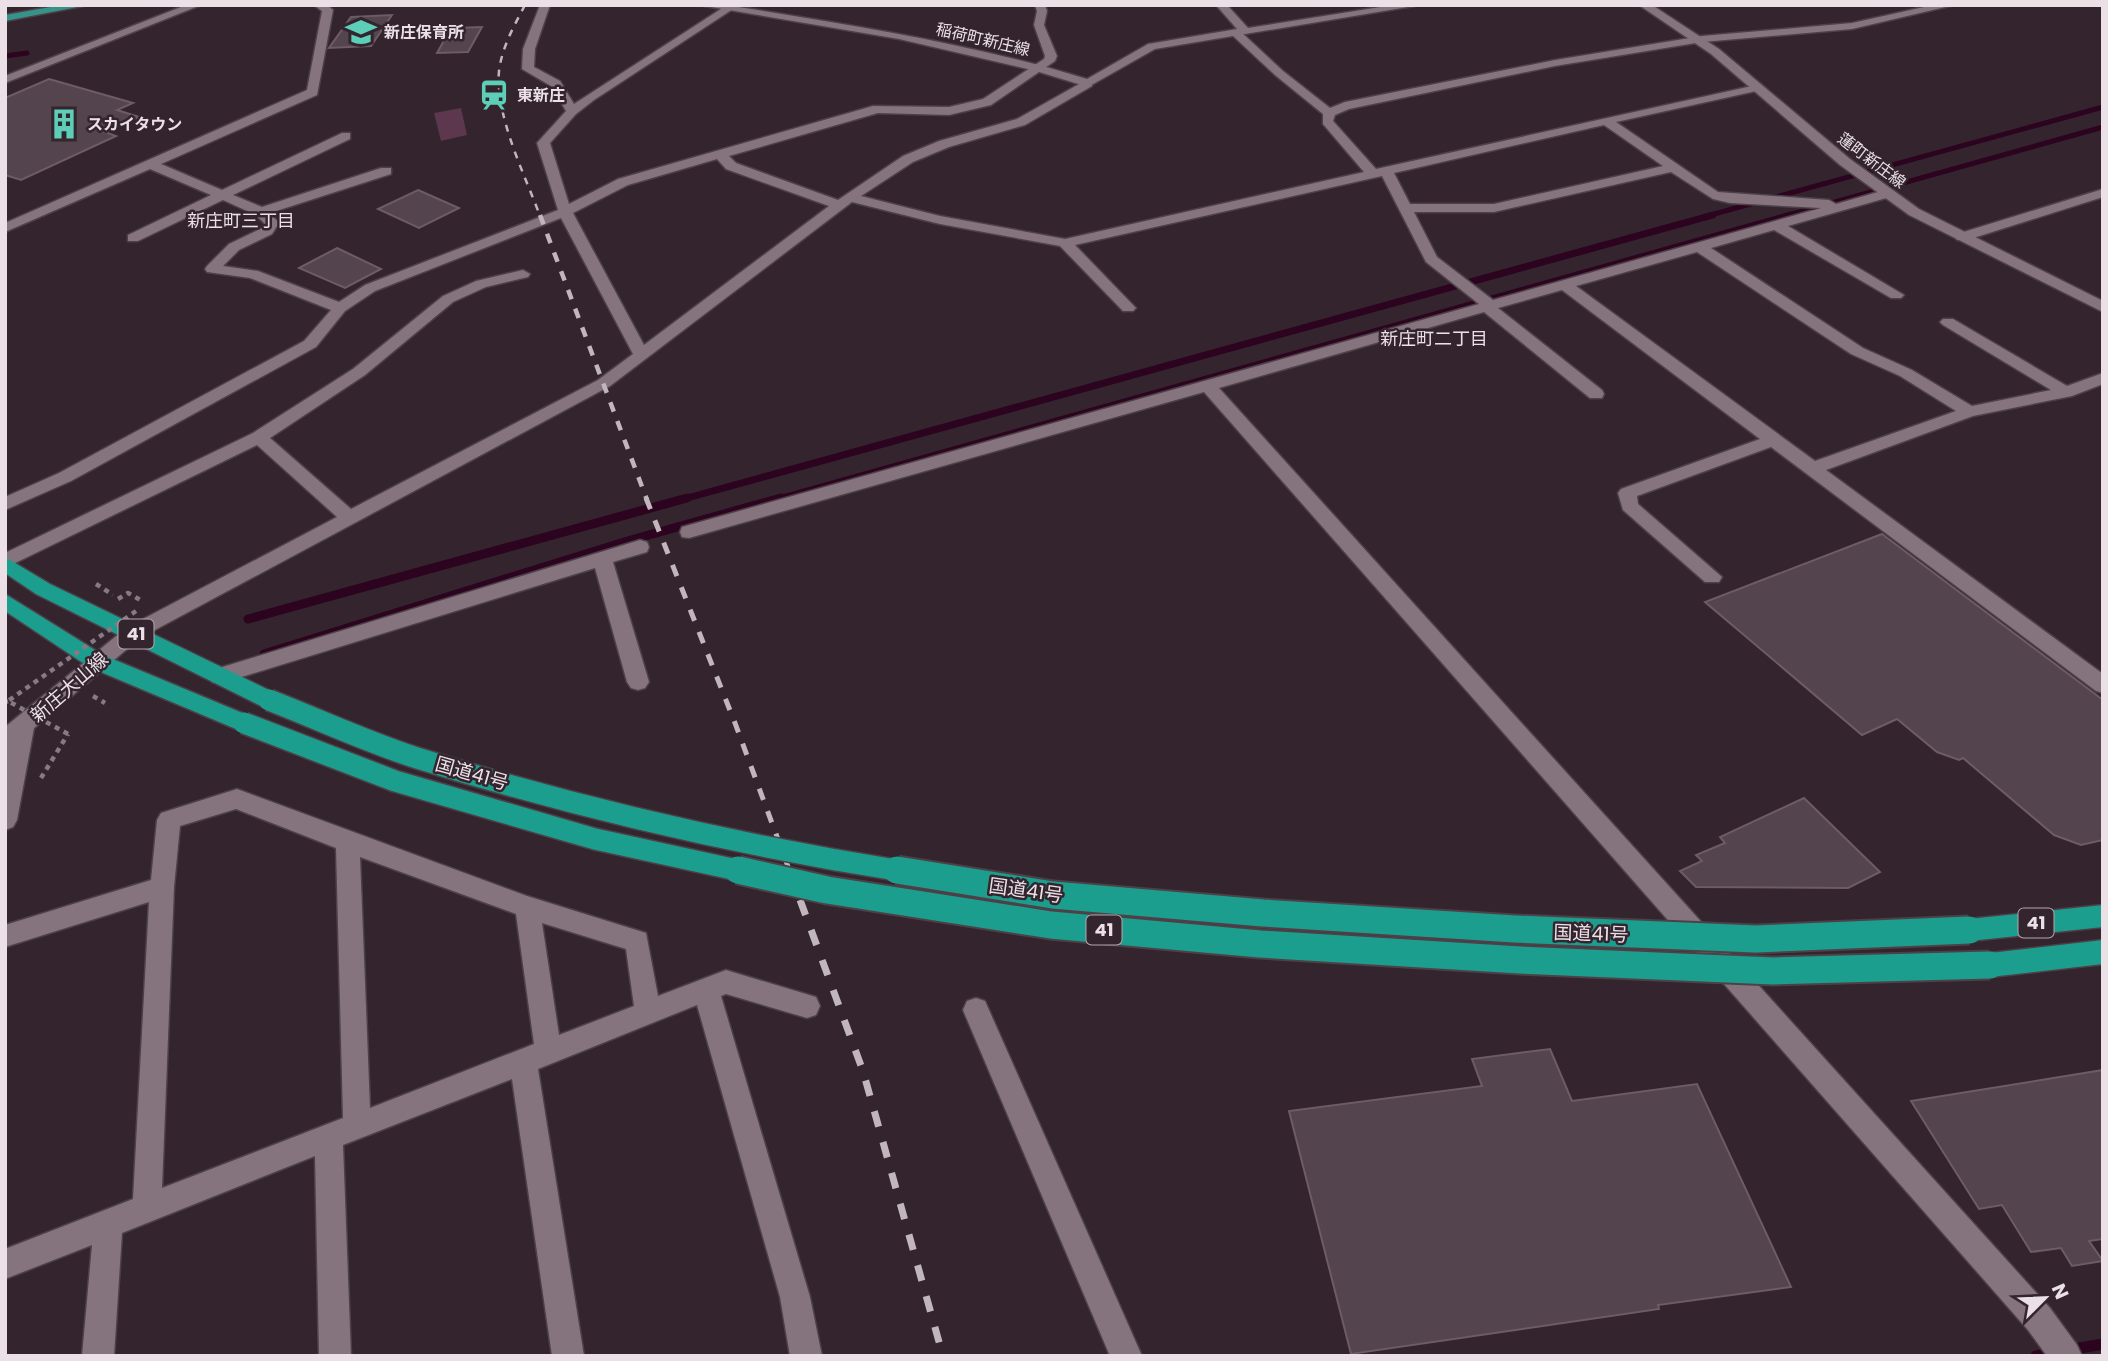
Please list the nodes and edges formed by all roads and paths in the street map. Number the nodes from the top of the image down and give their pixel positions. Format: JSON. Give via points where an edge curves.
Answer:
{"nodes":[{"id":1,"x":51,"y":5,"type":"edge"},
{"id":2,"x":83,"y":5,"type":"edge"},
{"id":3,"x":196,"y":5,"type":"edge"},
{"id":4,"x":319,"y":5,"type":"edge"},
{"id":5,"x":545,"y":5,"type":"edge"},
{"id":6,"x":704,"y":5,"type":"edge"},
{"id":7,"x":1040,"y":5,"type":"edge"},
{"id":8,"x":1221,"y":5,"type":"edge"},
{"id":9,"x":1415,"y":5,"type":"edge"},
{"id":10,"x":1644,"y":5,"type":"edge"},
{"id":11,"x":1949,"y":5,"type":"edge"},
{"id":12,"x":728,"y":9,"type":"junction"},
{"id":13,"x":5,"y":13,"type":"edge"},
{"id":14,"x":5,"y":18,"type":"edge"},
{"id":15,"x":1241,"y":32,"type":"junction"},
{"id":16,"x":1702,"y":39,"type":"junction"},
{"id":17,"x":1039,"y":68,"type":"junction"},
{"id":18,"x":5,"y":80,"type":"edge"},
{"id":19,"x":1088,"y":83,"type":"junction"},
{"id":20,"x":1756,"y":87,"type":"junction"},
{"id":21,"x":572,"y":111,"type":"junction"},
{"id":22,"x":1329,"y":113,"type":"junction"},
{"id":23,"x":1606,"y":121,"type":"junction"},
{"id":24,"x":346,"y":136,"type":"dead end"},
{"id":25,"x":719,"y":153,"type":"junction"},
{"id":26,"x":150,"y":164,"type":"junction"},
{"id":27,"x":1673,"y":168,"type":"junction"},
{"id":28,"x":1378,"y":170,"type":"junction"},
{"id":29,"x":386,"y":171,"type":"dead end"},
{"id":30,"x":1883,"y":192,"type":"junction"},
{"id":31,"x":2103,"y":193,"type":"edge"},
{"id":32,"x":222,"y":195,"type":"junction"},
{"id":33,"x":845,"y":202,"type":"junction"},
{"id":34,"x":1840,"y":207,"type":"junction"},
{"id":35,"x":1404,"y":208,"type":"junction"},
{"id":36,"x":261,"y":212,"type":"junction"},
{"id":37,"x":565,"y":212,"type":"junction"},
{"id":38,"x":1776,"y":225,"type":"junction"},
{"id":39,"x":5,"y":228,"type":"edge"},
{"id":40,"x":1962,"y":237,"type":"junction"},
{"id":41,"x":133,"y":238,"type":"dead end"},
{"id":42,"x":1065,"y":243,"type":"junction"},
{"id":43,"x":1698,"y":246,"type":"junction"},
{"id":44,"x":523,"y":274,"type":"dead end"},
{"id":45,"x":1564,"y":284,"type":"junction"},
{"id":46,"x":1896,"y":295,"type":"dead end"},
{"id":47,"x":1487,"y":304,"type":"junction"},
{"id":48,"x":2103,"y":307,"type":"edge"},
{"id":49,"x":340,"y":308,"type":"junction"},
{"id":50,"x":1128,"y":308,"type":"dead end"},
{"id":51,"x":1948,"y":322,"type":"dead end"},
{"id":52,"x":642,"y":356,"type":"junction"},
{"id":53,"x":2103,"y":378,"type":"edge"},
{"id":54,"x":1208,"y":386,"type":"junction"},
{"id":55,"x":2066,"y":392,"type":"junction"},
{"id":56,"x":1595,"y":394,"type":"dead end"},
{"id":57,"x":1969,"y":412,"type":"junction"},
{"id":58,"x":259,"y":437,"type":"junction"},
{"id":59,"x":1774,"y":440,"type":"junction"},
{"id":60,"x":1814,"y":468,"type":"junction"},
{"id":61,"x":5,"y":504,"type":"edge"},
{"id":62,"x":350,"y":518,"type":"junction"},
{"id":63,"x":689,"y":532,"type":"dead end"},
{"id":64,"x":640,"y":547,"type":"dead end"},
{"id":65,"x":603,"y":558,"type":"junction"},
{"id":66,"x":5,"y":563,"type":"edge"},
{"id":67,"x":1712,"y":578,"type":"dead end"},
{"id":68,"x":118,"y":599,"type":"dead end"},
{"id":69,"x":5,"y":601,"type":"edge"},
{"id":70,"x":150,"y":606,"type":"dead end"},
{"id":71,"x":136,"y":611,"type":"dead end"},
{"id":72,"x":133,"y":633,"type":"junction"},
{"id":73,"x":96,"y":662,"type":"junction"},
{"id":74,"x":219,"y":676,"type":"junction"},
{"id":75,"x":638,"y":682,"type":"dead end"},
{"id":76,"x":2103,"y":685,"type":"edge"},
{"id":77,"x":7,"y":701,"type":"edge"},
{"id":78,"x":14,"y":734,"type":"edge"},
{"id":79,"x":40,"y":780,"type":"dead end"},
{"id":80,"x":5,"y":820,"type":"edge"},
{"id":81,"x":348,"y":842,"type":"junction"},
{"id":82,"x":162,"y":887,"type":"junction"},
{"id":83,"x":527,"y":907,"type":"junction"},
{"id":84,"x":2103,"y":916,"type":"edge"},
{"id":85,"x":5,"y":936,"type":"edge"},
{"id":86,"x":2103,"y":952,"type":"edge"},
{"id":87,"x":706,"y":990,"type":"junction"},
{"id":88,"x":807,"y":1006,"type":"dead end"},
{"id":89,"x":976,"y":1010,"type":"dead end"},
{"id":90,"x":648,"y":1013,"type":"junction"},
{"id":91,"x":535,"y":1056,"type":"junction"},
{"id":92,"x":357,"y":1127,"type":"junction"},
{"id":93,"x":329,"y":1137,"type":"junction"},
{"id":94,"x":146,"y":1209,"type":"junction"},
{"id":95,"x":108,"y":1224,"type":"junction"},
{"id":96,"x":5,"y":1265,"type":"edge"},
{"id":97,"x":98,"y":1356,"type":"edge"},
{"id":98,"x":335,"y":1356,"type":"edge"},
{"id":99,"x":568,"y":1356,"type":"edge"},
{"id":100,"x":806,"y":1356,"type":"edge"},
{"id":101,"x":1126,"y":1356,"type":"edge"},
{"id":102,"x":2066,"y":1356,"type":"edge"}],
"edges":[{"from":1,"to":13,"type":"main road"},
{"from":2,"to":14,"type":"main road"},
{"from":3,"to":18,"type":"street"},
{"from":4,"to":26,"type":"street","via":[[328,10],[313,92]]},
{"from":5,"to":21,"type":"street","via":[[527,69],[556,84]]},
{"from":6,"to":12,"type":"street","name":"稲荷町新庄線"},
{"from":7,"to":17,"type":"street","via":[[1039,25],[1051,56]]},
{"from":8,"to":15,"type":"street"},
{"from":9,"to":15,"type":"street"},
{"from":10,"to":16,"type":"street","name":"蓮町新庄線"},
{"from":11,"to":16,"type":"street","via":[[1852,26]]},
{"from":12,"to":17,"type":"street","name":"稲荷町新庄線","via":[[900,36]]},
{"from":12,"to":21,"type":"street"},
{"from":15,"to":19,"type":"street","via":[[1152,46]]},
{"from":15,"to":22,"type":"street","via":[[1279,73]]},
{"from":16,"to":20,"type":"street","name":"蓮町新庄線"},
{"from":16,"to":22,"type":"street","via":[[1555,63]]},
{"from":17,"to":19,"type":"street","name":"稲荷町新庄線"},
{"from":17,"to":25,"type":"street","via":[[987,102],[949,111],[877,109]]},
{"from":19,"to":33,"type":"street","name":"新庄大山線","via":[[1021,122],[908,159]]},
{"from":20,"to":23,"type":"street"},
{"from":20,"to":30,"type":"street","name":"蓮町新庄線"},
{"from":21,"to":37,"type":"street","via":[[543,143]]},
{"from":22,"to":28,"type":"street","via":[[1326,121]]},
{"from":23,"to":27,"type":"street"},
{"from":23,"to":28,"type":"street"},
{"from":24,"to":32,"type":"street"},
{"from":25,"to":33,"type":"street","via":[[730,166]]},
{"from":25,"to":37,"type":"street","via":[[623,182]]},
{"from":26,"to":32,"type":"street"},
{"from":26,"to":39,"type":"street"},
{"from":27,"to":34,"type":"street","via":[[1713,195],[1730,200]]},
{"from":27,"to":35,"type":"street","via":[[1494,208]]},
{"from":28,"to":35,"type":"street"},
{"from":28,"to":42,"type":"street"},
{"from":29,"to":36,"type":"street"},
{"from":30,"to":34,"type":"street"},
{"from":30,"to":40,"type":"street","name":"蓮町新庄線"},
{"from":31,"to":40,"type":"street"},
{"from":32,"to":36,"type":"street"},
{"from":32,"to":41,"type":"street"},
{"from":33,"to":42,"type":"street"},
{"from":33,"to":52,"type":"street","name":"新庄大山線"},
{"from":34,"to":38,"type":"street"},
{"from":35,"to":47,"type":"street","via":[[1431,259]]},
{"from":36,"to":49,"type":"street","via":[[272,223],[267,231],[234,247],[212,269],[253,274]]},
{"from":37,"to":49,"type":"street","via":[[370,288]]},
{"from":37,"to":52,"type":"street"},
{"from":38,"to":43,"type":"street"},
{"from":38,"to":46,"type":"street"},
{"from":40,"to":48,"type":"street","name":"蓮町新庄線"},
{"from":42,"to":50,"type":"street"},
{"from":43,"to":45,"type":"street"},
{"from":43,"to":57,"type":"street","via":[[1857,351],[1906,373]]},
{"from":44,"to":58,"type":"street","via":[[481,284],[448,299],[359,372]]},
{"from":45,"to":47,"type":"street"},
{"from":45,"to":59,"type":"street"},
{"from":47,"to":54,"type":"street"},
{"from":47,"to":56,"type":"street"},
{"from":49,"to":61,"type":"street","via":[[310,344],[65,477]]},
{"from":51,"to":55,"type":"street"},
{"from":52,"to":62,"type":"street","name":"新庄大山線","via":[[578,398]]},
{"from":53,"to":55,"type":"street"},
{"from":54,"to":63,"type":"street"},
{"from":54,"to":102,"type":"street","via":[[2039,1320]]},
{"from":55,"to":57,"type":"street"},
{"from":57,"to":60,"type":"street"},
{"from":58,"to":62,"type":"street"},
{"from":58,"to":66,"type":"street"},
{"from":59,"to":60,"type":"street"},
{"from":59,"to":67,"type":"street","via":[[1627,493],[1629,506]]},
{"from":60,"to":76,"type":"street"},
{"from":62,"to":72,"type":"street","name":"新庄大山線"},
{"from":64,"to":65,"type":"street"},
{"from":65,"to":74,"type":"street"},
{"from":65,"to":75,"type":"street"},
{"from":66,"to":72,"type":"highway","name":"国道41号","number":"41","via":[[43,589]]},
{"from":68,"to":70,"type":"path","via":[[128,593]]},
{"from":69,"to":73,"type":"highway","name":"国道41号","number":"41"},
{"from":71,"to":77,"type":"path","bridge":true},
{"from":72,"to":73,"type":"street","name":"新庄大山線"},
{"from":72,"to":74,"type":"highway","name":"国道41号","number":"41"},
{"from":73,"to":78,"type":"street","name":"新庄大山線"},
{"from":73,"to":86,"type":"highway","name":"国道41号","number":"41","bridge":true,"via":[[395,781],[595,839],[827,890],[1051,925],[1260,944],[1747,970],[1990,965]]},
{"from":74,"to":84,"type":"highway","name":"国道41号","number":"41","bridge":true,"via":[[415,757],[610,813],[837,861],[1054,895],[1489,928],[1755,939],[1969,930]]},
{"from":77,"to":79,"type":"path","bridge":true,"via":[[68,734]]},
{"from":78,"to":80,"type":"street"},
{"from":81,"to":82,"type":"street","via":[[237,799],[169,820]]},
{"from":81,"to":83,"type":"street"},
{"from":81,"to":92,"type":"street"},
{"from":82,"to":85,"type":"street"},
{"from":82,"to":94,"type":"street"},
{"from":83,"to":90,"type":"street","via":[[637,941]]},
{"from":83,"to":91,"type":"street"},
{"from":87,"to":88,"type":"street","via":[[726,982]]},
{"from":87,"to":90,"type":"street"},
{"from":87,"to":100,"type":"street","via":[[795,1297]]},
{"from":89,"to":101,"type":"street"},
{"from":90,"to":91,"type":"street"},
{"from":91,"to":92,"type":"street"},
{"from":91,"to":99,"type":"street"},
{"from":92,"to":93,"type":"street"},
{"from":93,"to":94,"type":"street"},
{"from":93,"to":98,"type":"street"},
{"from":94,"to":95,"type":"street"},
{"from":95,"to":96,"type":"street"},
{"from":95,"to":97,"type":"street"}]}
